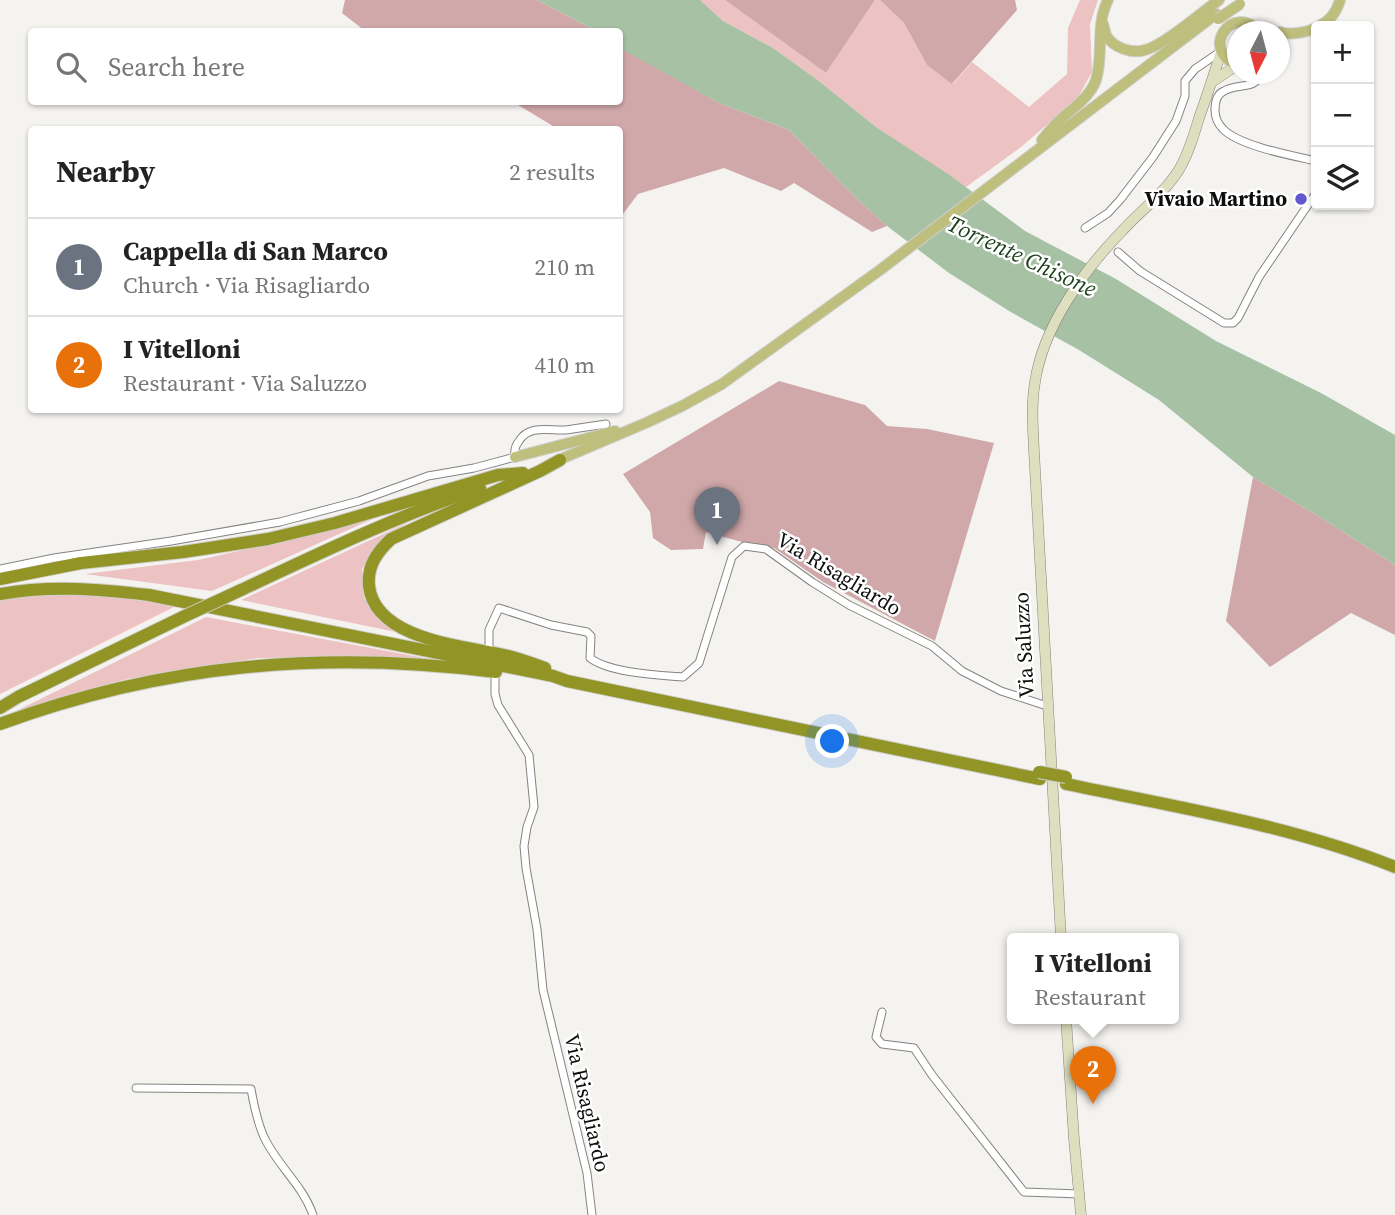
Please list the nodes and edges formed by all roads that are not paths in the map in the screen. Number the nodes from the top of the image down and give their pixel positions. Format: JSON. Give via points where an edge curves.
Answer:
{"nodes":[{"id":1,"x":1108,"y":0,"type":"edge"},
{"id":2,"x":1340,"y":0,"type":"edge"},
{"id":3,"x":1240,"y":1,"type":"edge"},
{"id":4,"x":1218,"y":7,"type":"edge"},
{"id":5,"x":1102,"y":18,"type":"junction"},
{"id":6,"x":1242,"y":21,"type":"edge"},
{"id":7,"x":1327,"y":21,"type":"edge"},
{"id":8,"x":1227,"y":27,"type":"edge"},
{"id":9,"x":1311,"y":30,"type":"edge"},
{"id":10,"x":1224,"y":31,"type":"junction"},
{"id":11,"x":1290,"y":32,"type":"edge"},
{"id":12,"x":1221,"y":52,"type":"junction"},
{"id":13,"x":1227,"y":60,"type":"edge"},
{"id":14,"x":1227,"y":72,"type":"edge"},
{"id":15,"x":1212,"y":82,"type":"junction"},
{"id":16,"x":1248,"y":84,"type":"edge"},
{"id":17,"x":1024,"y":160,"type":"junction"},
{"id":18,"x":1311,"y":160,"type":"edge"},
{"id":19,"x":1311,"y":200,"type":"edge"},
{"id":20,"x":1085,"y":228,"type":"dead end"},
{"id":21,"x":1118,"y":253,"type":"dead end"},
{"id":22,"x":648,"y":422,"type":"junction"},
{"id":23,"x":606,"y":424,"type":"dead end"},
{"id":24,"x":515,"y":457,"type":"junction"},
{"id":25,"x":560,"y":460,"type":"junction"},
{"id":26,"x":523,"y":473,"type":"junction"},
{"id":27,"x":0,"y":569,"type":"edge"},
{"id":28,"x":0,"y":579,"type":"edge"},
{"id":29,"x":0,"y":589,"type":"edge"},
{"id":30,"x":0,"y":594,"type":"edge"},
{"id":31,"x":489,"y":646,"type":"dead end"},
{"id":32,"x":495,"y":677,"type":"dead end"},
{"id":33,"x":563,"y":677,"type":"junction"},
{"id":34,"x":18,"y":697,"type":"junction"},
{"id":35,"x":0,"y":703,"type":"edge"},
{"id":36,"x":1047,"y":706,"type":"junction"},
{"id":37,"x":0,"y":708,"type":"edge"},
{"id":38,"x":0,"y":724,"type":"edge"},
{"id":39,"x":1066,"y":781,"type":"junction"},
{"id":40,"x":1395,"y":860,"type":"edge"},
{"id":41,"x":1395,"y":867,"type":"edge"},
{"id":42,"x":1061,"y":933,"type":"edge"},
{"id":43,"x":882,"y":1012,"type":"dead end"},
{"id":44,"x":1066,"y":1024,"type":"edge"},
{"id":45,"x":136,"y":1088,"type":"dead end"},
{"id":46,"x":1080,"y":1194,"type":"junction"},
{"id":47,"x":313,"y":1215,"type":"edge"},
{"id":48,"x":592,"y":1215,"type":"edge"},
{"id":49,"x":1081,"y":1215,"type":"edge"}],
"edges":[{"from":1,"to":5,"type":"main road"},
{"from":2,"to":7,"type":"main road"},
{"from":3,"to":4,"type":"main road"},
{"from":4,"to":5,"type":"main road","via":[[1146,50],[1124,49],[1114,43],[1106,35]]},
{"from":4,"to":6,"type":"main road"},
{"from":4,"to":10,"type":"main road"},
{"from":4,"to":17,"type":"main road","via":[[1191,33]]},
{"from":5,"to":17,"type":"main road","via":[[1098,67],[1090,93]]},
{"from":8,"to":10,"type":"main road"},
{"from":9,"to":11,"type":"main road"},
{"from":10,"to":12,"type":"main road"},
{"from":12,"to":13,"type":"main road"},
{"from":12,"to":15,"type":"main road","name":"Via Saluzzo"},
{"from":12,"to":20,"type":"street","via":[[1185,81],[1176,121],[1125,194]]},
{"from":14,"to":15,"type":"main road"},
{"from":15,"to":36,"type":"main road","name":"Via Saluzzo","via":[[1179,170],[1104,249],[1080,282],[1043,351],[1035,379]]},
{"from":16,"to":18,"type":"street","via":[[1219,95],[1215,116],[1222,128],[1247,142]]},
{"from":17,"to":22,"type":"main road","via":[[722,384]]},
{"from":19,"to":21,"type":"street","via":[[1233,323],[1224,323]]},
{"from":22,"to":24,"type":"main road"},
{"from":22,"to":25,"type":"main road"},
{"from":23,"to":24,"type":"street","via":[[529,431],[519,440]]},
{"from":24,"to":27,"type":"street","via":[[428,476],[280,522]]},
{"from":25,"to":26,"type":"main road"},
{"from":25,"to":33,"type":"highway","via":[[391,539],[376,555],[369,578],[380,611],[407,631],[508,656]]},
{"from":26,"to":28,"type":"highway","via":[[498,475],[268,539],[82,563]]},
{"from":26,"to":34,"type":"highway","bridge":true,"via":[[358,535]]},
{"from":29,"to":33,"type":"highway","via":[[89,583],[150,590]]},
{"from":30,"to":33,"type":"highway","via":[[70,588],[149,595]]},
{"from":31,"to":36,"type":"street","name":"Via Risagliardo","via":[[489,630],[499,608],[587,632],[591,636],[590,658],[603,665],[683,677],[699,663],[732,557],[744,546],[766,549],[849,605],[932,646],[962,671]]},
{"from":32,"to":48,"type":"street","name":"Via Risagliardo","via":[[498,705],[529,755],[534,807],[524,846],[526,868],[543,989],[587,1173]]},
{"from":33,"to":38,"type":"highway","via":[[552,681],[395,663],[278,663],[126,686]]},
{"from":33,"to":39,"type":"highway","bridge":true},
{"from":34,"to":35,"type":"highway"},
{"from":34,"to":37,"type":"highway"},
{"from":36,"to":42,"type":"main road","name":"Via Saluzzo"},
{"from":39,"to":40,"type":"highway","via":[[1272,821]]},
{"from":39,"to":41,"type":"highway","via":[[1270,828]]},
{"from":43,"to":46,"type":"street","via":[[876,1037],[882,1044],[914,1048],[1024,1192]]},
{"from":44,"to":46,"type":"main road"},
{"from":45,"to":47,"type":"street","via":[[251,1089],[266,1141]]},
{"from":46,"to":49,"type":"main road"}]}
